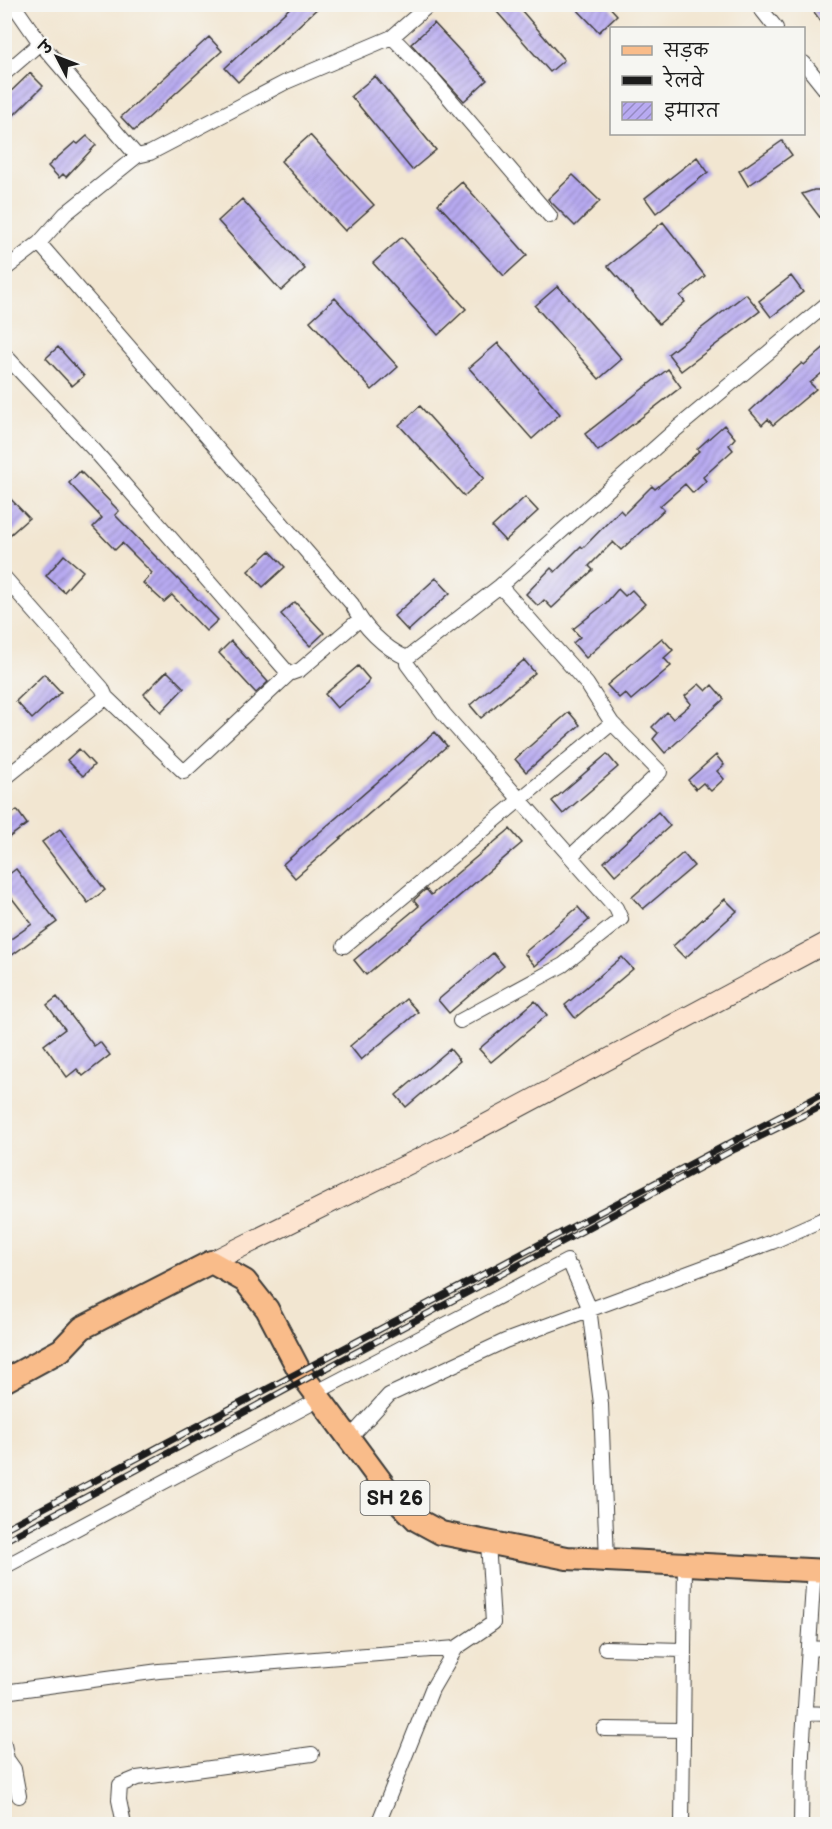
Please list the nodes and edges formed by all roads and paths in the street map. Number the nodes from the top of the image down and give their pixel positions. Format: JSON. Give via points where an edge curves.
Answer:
{"nodes":[{"id":1,"x":13,"y":4,"type":"edge"},
{"id":2,"x":430,"y":4,"type":"edge"},
{"id":3,"x":757,"y":4,"type":"edge"},
{"id":4,"x":775,"y":27,"type":"edge"},
{"id":5,"x":392,"y":37,"type":"junction"},
{"id":6,"x":40,"y":43,"type":"junction"},
{"id":7,"x":805,"y":64,"type":"edge"},
{"id":8,"x":4,"y":74,"type":"edge"},
{"id":9,"x":828,"y":93,"type":"edge"},
{"id":10,"x":137,"y":156,"type":"junction"},
{"id":11,"x":550,"y":216,"type":"dead end"},
{"id":12,"x":39,"y":243,"type":"junction"},
{"id":13,"x":4,"y":270,"type":"edge"},
{"id":14,"x":828,"y":303,"type":"edge"},
{"id":15,"x":4,"y":354,"type":"edge"},
{"id":16,"x":4,"y":577,"type":"edge"},
{"id":17,"x":500,"y":586,"type":"junction"},
{"id":18,"x":359,"y":620,"type":"junction"},
{"id":19,"x":407,"y":658,"type":"junction"},
{"id":20,"x":290,"y":674,"type":"junction"},
{"id":21,"x":106,"y":697,"type":"junction"},
{"id":22,"x":612,"y":723,"type":"junction"},
{"id":23,"x":4,"y":779,"type":"edge"},
{"id":24,"x":519,"y":801,"type":"junction"},
{"id":25,"x":571,"y":856,"type":"junction"},
{"id":26,"x":828,"y":942,"type":"edge"},
{"id":27,"x":344,"y":946,"type":"dead end"},
{"id":28,"x":460,"y":1021,"type":"dead end"},
{"id":29,"x":828,"y":1217,"type":"edge"},
{"id":30,"x":211,"y":1262,"type":"junction"},
{"id":31,"x":589,"y":1308,"type":"junction"},
{"id":32,"x":82,"y":1328,"type":"junction"},
{"id":33,"x":4,"y":1363,"type":"edge"},
{"id":34,"x":4,"y":1381,"type":"edge"},
{"id":35,"x":317,"y":1396,"type":"junction"},
{"id":36,"x":349,"y":1438,"type":"junction"},
{"id":37,"x":488,"y":1542,"type":"junction"},
{"id":38,"x":607,"y":1560,"type":"junction"},
{"id":39,"x":685,"y":1563,"type":"junction"},
{"id":40,"x":4,"y":1568,"type":"edge"},
{"id":41,"x":821,"y":1570,"type":"edge"},
{"id":42,"x":456,"y":1648,"type":"junction"},
{"id":43,"x":605,"y":1648,"type":"dead end"},
{"id":44,"x":809,"y":1648,"type":"junction"},
{"id":45,"x":828,"y":1649,"type":"edge"},
{"id":46,"x":683,"y":1650,"type":"junction"},
{"id":47,"x":4,"y":1692,"type":"edge"},
{"id":48,"x":805,"y":1713,"type":"junction"},
{"id":49,"x":828,"y":1714,"type":"edge"},
{"id":50,"x":604,"y":1729,"type":"dead end"},
{"id":51,"x":682,"y":1730,"type":"junction"},
{"id":52,"x":5,"y":1754,"type":"edge"},
{"id":53,"x":312,"y":1754,"type":"dead end"},
{"id":54,"x":19,"y":1796,"type":"dead end"},
{"id":55,"x":124,"y":1824,"type":"edge"},
{"id":56,"x":378,"y":1824,"type":"edge"},
{"id":57,"x":681,"y":1824,"type":"edge"},
{"id":58,"x":801,"y":1824,"type":"edge"}],
"edges":[{"from":1,"to":6,"type":"street"},
{"from":2,"to":5,"type":"street"},
{"from":3,"to":4,"type":"street"},
{"from":5,"to":10,"type":"street","via":[[286,82],[150,153]]},
{"from":5,"to":11,"type":"street"},
{"from":6,"to":8,"type":"street"},
{"from":6,"to":10,"type":"street"},
{"from":7,"to":9,"type":"street"},
{"from":10,"to":12,"type":"street","via":[[65,214]]},
{"from":12,"to":13,"type":"street"},
{"from":12,"to":18,"type":"street","via":[[352,604]]},
{"from":14,"to":17,"type":"street","via":[[674,431]]},
{"from":15,"to":20,"type":"street","via":[[95,451]]},
{"from":16,"to":21,"type":"street"},
{"from":17,"to":19,"type":"street"},
{"from":17,"to":22,"type":"street","via":[[588,684]]},
{"from":18,"to":19,"type":"street","via":[[394,652]]},
{"from":18,"to":20,"type":"street","via":[[300,670]]},
{"from":19,"to":24,"type":"street","via":[[407,664],[444,714]]},
{"from":20,"to":21,"type":"street","via":[[184,772]]},
{"from":21,"to":23,"type":"street"},
{"from":22,"to":24,"type":"street"},
{"from":22,"to":25,"type":"street","via":[[660,772]]},
{"from":24,"to":25,"type":"street"},
{"from":24,"to":27,"type":"street"},
{"from":25,"to":28,"type":"street","via":[[621,919],[563,965]]},
{"from":26,"to":30,"type":"street","via":[[455,1141]]},
{"from":29,"to":31,"type":"street","via":[[772,1242]]},
{"from":30,"to":32,"type":"main road"},
{"from":30,"to":35,"type":"main road","number":"SH 26","via":[[245,1281],[267,1309]]},
{"from":31,"to":35,"type":"street","via":[[570,1264]]},
{"from":31,"to":36,"type":"street","via":[[505,1341],[389,1395]]},
{"from":31,"to":38,"type":"street","via":[[601,1404]]},
{"from":32,"to":33,"type":"main road","via":[[66,1329]]},
{"from":32,"to":34,"type":"main road","via":[[61,1350]]},
{"from":35,"to":36,"type":"main road","number":"SH 26"},
{"from":35,"to":40,"type":"street"},
{"from":36,"to":37,"type":"main road","number":"SH 26","via":[[388,1491],[417,1520],[441,1533]]},
{"from":37,"to":38,"type":"main road","number":"SH 26","via":[[567,1558]]},
{"from":37,"to":42,"type":"street","via":[[493,1623]]},
{"from":38,"to":39,"type":"main road","number":"SH 26"},
{"from":39,"to":41,"type":"main road","number":"SH 26"},
{"from":39,"to":46,"type":"street"},
{"from":41,"to":44,"type":"street"},
{"from":42,"to":47,"type":"street","via":[[159,1671]]},
{"from":42,"to":56,"type":"street","via":[[432,1689]]},
{"from":43,"to":46,"type":"street"},
{"from":44,"to":45,"type":"street"},
{"from":44,"to":48,"type":"street"},
{"from":46,"to":51,"type":"street"},
{"from":48,"to":49,"type":"street"},
{"from":48,"to":58,"type":"street"},
{"from":50,"to":51,"type":"street"},
{"from":51,"to":57,"type":"street"},
{"from":52,"to":54,"type":"street","via":[[14,1769]]},
{"from":53,"to":55,"type":"street","via":[[137,1778],[120,1785]]}]}
